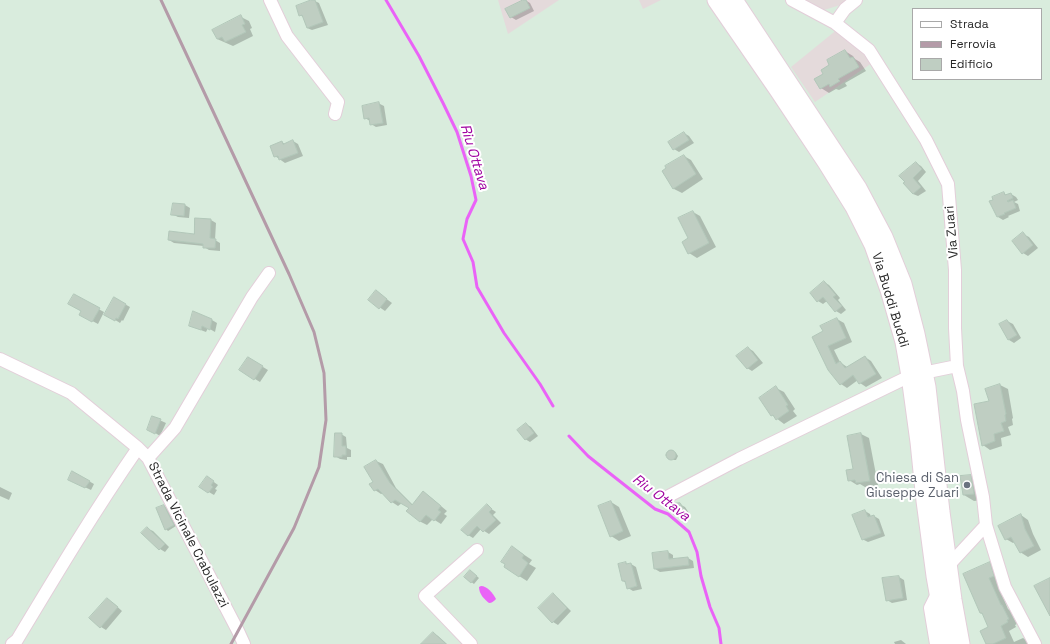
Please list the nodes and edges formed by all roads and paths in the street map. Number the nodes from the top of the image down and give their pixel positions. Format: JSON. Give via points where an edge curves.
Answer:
{"nodes":[{"id":1,"x":270,"y":0,"type":"edge"},
{"id":2,"x":716,"y":0,"type":"edge"},
{"id":3,"x":734,"y":0,"type":"edge"},
{"id":4,"x":792,"y":0,"type":"edge"},
{"id":5,"x":856,"y":0,"type":"edge"},
{"id":6,"x":835,"y":23,"type":"junction"},
{"id":7,"x":335,"y":114,"type":"dead end"},
{"id":8,"x":269,"y":273,"type":"dead end"},
{"id":9,"x":0,"y":359,"type":"edge"},
{"id":10,"x":957,"y":366,"type":"junction"},
{"id":11,"x":917,"y":375,"type":"junction"},
{"id":12,"x":138,"y":448,"type":"junction"},
{"id":13,"x":148,"y":458,"type":"junction"},
{"id":14,"x":665,"y":498,"type":"dead end"},
{"id":15,"x":986,"y":525,"type":"junction"},
{"id":16,"x":476,"y":550,"type":"dead end"},
{"id":17,"x":949,"y":565,"type":"junction"},
{"id":18,"x":938,"y":592,"type":"junction"},
{"id":19,"x":12,"y":644,"type":"edge"},
{"id":20,"x":244,"y":644,"type":"edge"},
{"id":21,"x":471,"y":644,"type":"edge"},
{"id":22,"x":936,"y":644,"type":"edge"},
{"id":23,"x":947,"y":644,"type":"edge"},
{"id":24,"x":961,"y":644,"type":"edge"},
{"id":25,"x":1035,"y":644,"type":"edge"}],
"edges":[{"from":1,"to":7,"type":"street","via":[[287,36],[338,102]]},
{"from":2,"to":11,"type":"main road","name":"Via Buddi Buddi","via":[[854,206],[873,245]]},
{"from":3,"to":11,"type":"main road","name":"Via Buddi Buddi","via":[[858,188],[884,237],[903,284],[916,334]]},
{"from":4,"to":6,"type":"street","name":"Via Zuari"},
{"from":5,"to":6,"type":"street"},
{"from":6,"to":10,"type":"street","name":"Via Zuari","via":[[869,50],[926,140],[948,184],[955,270]]},
{"from":8,"to":13,"type":"street","via":[[252,297],[175,428]]},
{"from":9,"to":12,"type":"street","name":"Strada Vicinale Crabulazzi","via":[[72,393]]},
{"from":10,"to":11,"type":"street"},
{"from":10,"to":15,"type":"street","name":"Via Zuari"},
{"from":11,"to":14,"type":"street","via":[[739,459]]},
{"from":11,"to":17,"type":"main road","name":"Via Buddi Buddi","via":[[927,387]]},
{"from":11,"to":18,"type":"main road","name":"Via Buddi Buddi","via":[[919,442]]},
{"from":12,"to":13,"type":"street","name":"Strada Vicinale Crabulazzi"},
{"from":12,"to":19,"type":"street","via":[[58,570],[17,640]]},
{"from":13,"to":20,"type":"street","name":"Strada Vicinale Crabulazzi"},
{"from":15,"to":17,"type":"street"},
{"from":15,"to":25,"type":"street","name":"Via Zuari","via":[[1005,586]]},
{"from":16,"to":21,"type":"street","via":[[425,596]]},
{"from":17,"to":24,"type":"main road","name":"Via Buddi Buddi"},
{"from":18,"to":22,"type":"street","via":[[930,608]]},
{"from":18,"to":23,"type":"main road","name":"Via Buddi Buddi"}]}
